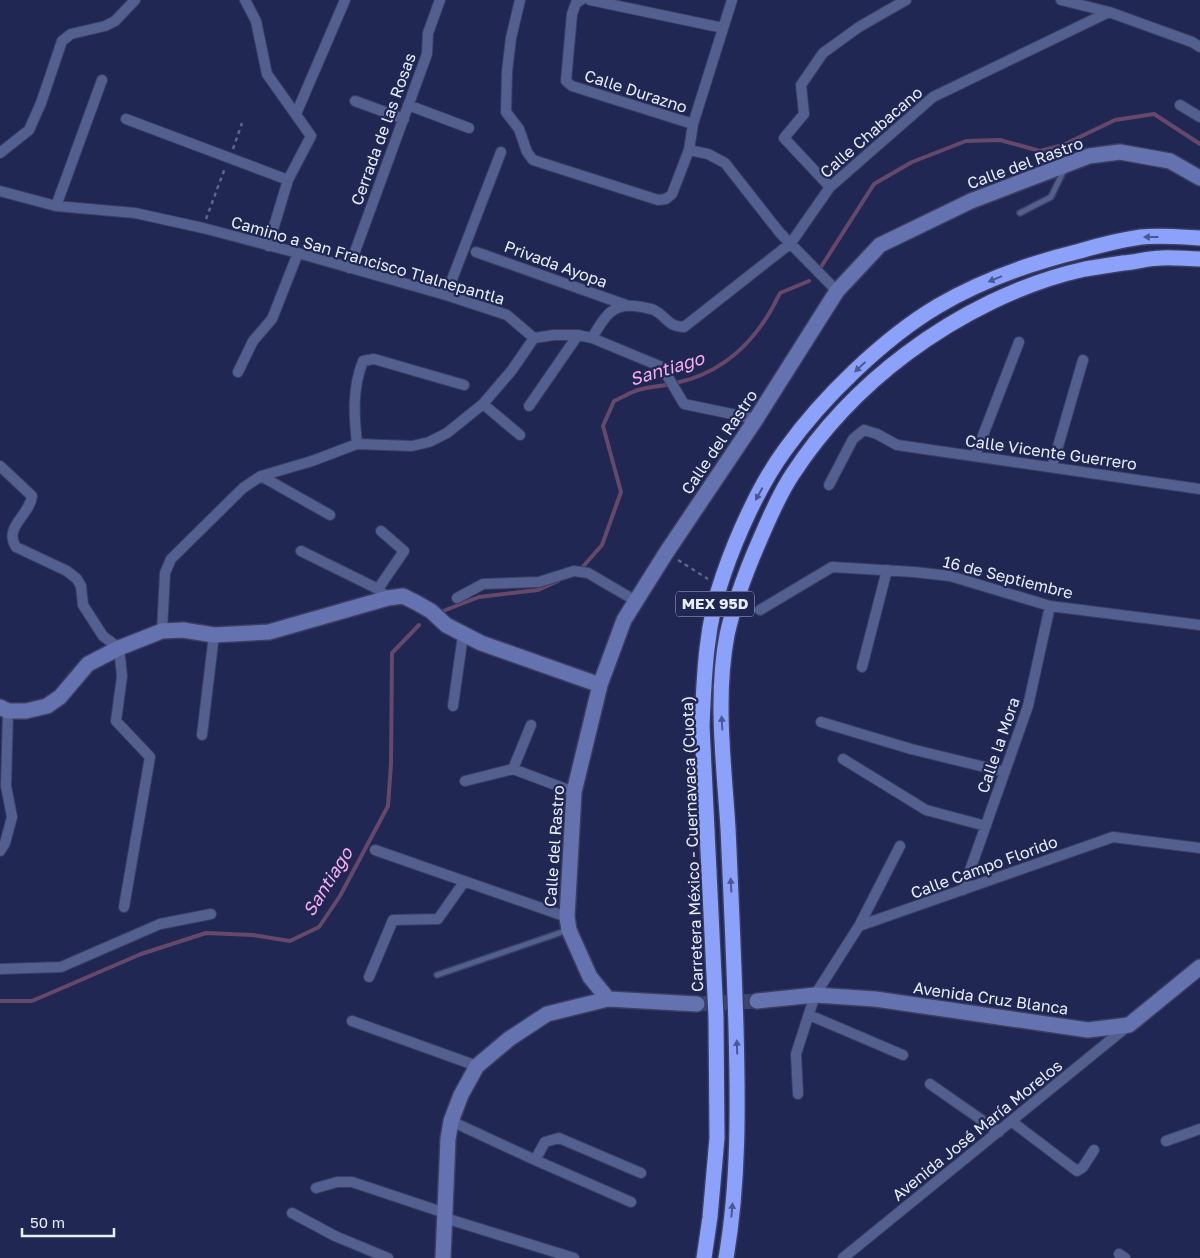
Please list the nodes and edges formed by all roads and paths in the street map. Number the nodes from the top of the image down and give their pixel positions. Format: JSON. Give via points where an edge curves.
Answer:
{"nodes":[{"id":1,"x":135,"y":0,"type":"edge"},
{"id":2,"x":245,"y":0,"type":"edge"},
{"id":3,"x":345,"y":0,"type":"edge"},
{"id":4,"x":440,"y":0,"type":"edge"},
{"id":5,"x":520,"y":0,"type":"edge"},
{"id":6,"x":581,"y":0,"type":"edge"},
{"id":7,"x":590,"y":0,"type":"edge"},
{"id":8,"x":732,"y":0,"type":"edge"},
{"id":9,"x":906,"y":0,"type":"edge"},
{"id":10,"x":1061,"y":0,"type":"edge"},
{"id":11,"x":1110,"y":12,"type":"junction"},
{"id":12,"x":723,"y":28,"type":"junction"},
{"id":13,"x":1200,"y":47,"type":"edge"},
{"id":14,"x":102,"y":80,"type":"dead end"},
{"id":15,"x":355,"y":101,"type":"dead end"},
{"id":16,"x":1180,"y":105,"type":"dead end"},
{"id":17,"x":408,"y":106,"type":"junction"},
{"id":18,"x":296,"y":114,"type":"junction"},
{"id":19,"x":1200,"y":117,"type":"edge"},
{"id":20,"x":126,"y":119,"type":"dead end"},
{"id":21,"x":404,"y":119,"type":"junction"},
{"id":22,"x":242,"y":123,"type":"dead end"},
{"id":23,"x":693,"y":124,"type":"junction"},
{"id":24,"x":469,"y":128,"type":"dead end"},
{"id":25,"x":689,"y":150,"type":"junction"},
{"id":26,"x":501,"y":152,"type":"dead end"},
{"id":27,"x":0,"y":153,"type":"edge"},
{"id":28,"x":229,"y":158,"type":"junction"},
{"id":29,"x":1067,"y":165,"type":"junction"},
{"id":30,"x":1200,"y":178,"type":"edge"},
{"id":31,"x":288,"y":180,"type":"junction"},
{"id":32,"x":830,"y":186,"type":"junction"},
{"id":33,"x":0,"y":191,"type":"edge"},
{"id":34,"x":56,"y":206,"type":"junction"},
{"id":35,"x":1020,"y":213,"type":"dead end"},
{"id":36,"x":203,"y":228,"type":"junction"},
{"id":37,"x":1200,"y":238,"type":"edge"},
{"id":38,"x":791,"y":243,"type":"junction"},
{"id":39,"x":268,"y":246,"type":"junction"},
{"id":40,"x":476,"y":252,"type":"dead end"},
{"id":41,"x":298,"y":253,"type":"junction"},
{"id":42,"x":1200,"y":259,"type":"edge"},
{"id":43,"x":348,"y":268,"type":"junction"},
{"id":44,"x":837,"y":291,"type":"junction"},
{"id":45,"x":446,"y":295,"type":"junction"},
{"id":46,"x":626,"y":305,"type":"junction"},
{"id":47,"x":578,"y":335,"type":"junction"},
{"id":48,"x":534,"y":338,"type":"junction"},
{"id":49,"x":592,"y":338,"type":"junction"},
{"id":50,"x":1019,"y":342,"type":"dead end"},
{"id":51,"x":1083,"y":360,"type":"dead end"},
{"id":52,"x":238,"y":372,"type":"dead end"},
{"id":53,"x":464,"y":385,"type":"dead end"},
{"id":54,"x":483,"y":404,"type":"junction"},
{"id":55,"x":529,"y":406,"type":"dead end"},
{"id":56,"x":756,"y":419,"type":"junction"},
{"id":57,"x":520,"y":436,"type":"dead end"},
{"id":58,"x":357,"y":444,"type":"junction"},
{"id":59,"x":975,"y":456,"type":"junction"},
{"id":60,"x":0,"y":466,"type":"edge"},
{"id":61,"x":1052,"y":467,"type":"junction"},
{"id":62,"x":261,"y":476,"type":"junction"},
{"id":63,"x":829,"y":485,"type":"dead end"},
{"id":64,"x":1200,"y":489,"type":"edge"},
{"id":65,"x":330,"y":515,"type":"dead end"},
{"id":66,"x":381,"y":531,"type":"dead end"},
{"id":67,"x":301,"y":551,"type":"dead end"},
{"id":68,"x":666,"y":552,"type":"junction"},
{"id":69,"x":887,"y":570,"type":"junction"},
{"id":70,"x":708,"y":579,"type":"dead end"},
{"id":71,"x":383,"y":593,"type":"junction"},
{"id":72,"x":456,"y":598,"type":"dead end"},
{"id":73,"x":636,"y":601,"type":"junction"},
{"id":74,"x":1050,"y":606,"type":"junction"},
{"id":75,"x":760,"y":610,"type":"dead end"},
{"id":76,"x":1200,"y":625,"type":"edge"},
{"id":77,"x":162,"y":631,"type":"junction"},
{"id":78,"x":463,"y":635,"type":"junction"},
{"id":79,"x":214,"y":636,"type":"junction"},
{"id":80,"x":118,"y":648,"type":"junction"},
{"id":81,"x":862,"y":667,"type":"dead end"},
{"id":82,"x":600,"y":685,"type":"junction"},
{"id":83,"x":453,"y":706,"type":"dead end"},
{"id":84,"x":4,"y":709,"type":"edge"},
{"id":85,"x":822,"y":722,"type":"dead end"},
{"id":86,"x":531,"y":725,"type":"dead end"},
{"id":87,"x":202,"y":735,"type":"dead end"},
{"id":88,"x":843,"y":759,"type":"dead end"},
{"id":89,"x":513,"y":769,"type":"junction"},
{"id":90,"x":1005,"y":772,"type":"junction"},
{"id":91,"x":465,"y":781,"type":"dead end"},
{"id":92,"x":574,"y":792,"type":"junction"},
{"id":93,"x":986,"y":826,"type":"junction"},
{"id":94,"x":900,"y":846,"type":"dead end"},
{"id":95,"x":1200,"y":848,"type":"edge"},
{"id":96,"x":375,"y":850,"type":"dead end"},
{"id":97,"x":0,"y":851,"type":"edge"},
{"id":98,"x":464,"y":882,"type":"junction"},
{"id":99,"x":963,"y":890,"type":"junction"},
{"id":100,"x":124,"y":907,"type":"dead end"},
{"id":101,"x":211,"y":914,"type":"dead end"},
{"id":102,"x":568,"y":923,"type":"junction"},
{"id":103,"x":859,"y":926,"type":"junction"},
{"id":104,"x":1200,"y":967,"type":"edge"},
{"id":105,"x":0,"y":970,"type":"edge"},
{"id":106,"x":437,"y":974,"type":"dead end"},
{"id":107,"x":369,"y":977,"type":"dead end"},
{"id":108,"x":815,"y":995,"type":"junction"},
{"id":109,"x":608,"y":1000,"type":"junction"},
{"id":110,"x":757,"y":1001,"type":"tunnel mouth"},
{"id":111,"x":697,"y":1004,"type":"tunnel mouth"},
{"id":112,"x":809,"y":1015,"type":"junction"},
{"id":113,"x":352,"y":1021,"type":"dead end"},
{"id":114,"x":1130,"y":1025,"type":"junction"},
{"id":115,"x":903,"y":1055,"type":"dead end"},
{"id":116,"x":477,"y":1066,"type":"junction"},
{"id":117,"x":930,"y":1084,"type":"dead end"},
{"id":118,"x":798,"y":1094,"type":"dead end"},
{"id":119,"x":451,"y":1121,"type":"junction"},
{"id":120,"x":1011,"y":1121,"type":"junction"},
{"id":121,"x":1200,"y":1129,"type":"edge"},
{"id":122,"x":999,"y":1132,"type":"junction"},
{"id":123,"x":1166,"y":1141,"type":"dead end"},
{"id":124,"x":1094,"y":1150,"type":"dead end"},
{"id":125,"x":535,"y":1160,"type":"junction"},
{"id":126,"x":641,"y":1173,"type":"dead end"},
{"id":127,"x":316,"y":1188,"type":"dead end"},
{"id":128,"x":631,"y":1202,"type":"dead end"},
{"id":129,"x":292,"y":1213,"type":"dead end"},
{"id":130,"x":445,"y":1216,"type":"junction"},
{"id":131,"x":388,"y":1258,"type":"edge"},
{"id":132,"x":443,"y":1258,"type":"edge"},
{"id":133,"x":574,"y":1258,"type":"edge"},
{"id":134,"x":704,"y":1258,"type":"edge"},
{"id":135,"x":726,"y":1258,"type":"edge"},
{"id":136,"x":843,"y":1258,"type":"edge"}],
"edges":[{"from":1,"to":27,"type":"street","via":[[114,21],[71,34],[62,41],[29,130]]},
{"from":2,"to":18,"type":"street","via":[[256,22],[267,74]]},
{"from":3,"to":18,"type":"street"},
{"from":4,"to":17,"type":"street","name":"Cerrada de las Rosas","via":[[428,33],[427,54]]},
{"from":5,"to":25,"type":"street","via":[[511,38],[506,112],[519,129],[533,160],[658,200],[672,194]]},
{"from":6,"to":23,"type":"street","name":"Calle Durazno","via":[[576,3],[572,14],[566,81],[572,86]]},
{"from":7,"to":12,"type":"street"},
{"from":8,"to":12,"type":"street"},
{"from":9,"to":32,"type":"street","via":[[823,53],[801,85],[804,114],[784,138]]},
{"from":10,"to":11,"type":"street"},
{"from":11,"to":13,"type":"street"},
{"from":11,"to":32,"type":"street","name":"Calle Chabacano","via":[[933,97]]},
{"from":12,"to":23,"type":"street"},
{"from":14,"to":34,"type":"street"},
{"from":15,"to":21,"type":"street"},
{"from":16,"to":19,"type":"street"},
{"from":17,"to":21,"type":"street","name":"Cerrada de las Rosas"},
{"from":17,"to":24,"type":"street"},
{"from":18,"to":31,"type":"street","via":[[311,136]]},
{"from":20,"to":28,"type":"street"},
{"from":21,"to":43,"type":"street","name":"Cerrada de las Rosas"},
{"from":22,"to":28,"type":"path"},
{"from":23,"to":25,"type":"street"},
{"from":25,"to":38,"type":"street","via":[[708,154],[725,163]]},
{"from":26,"to":45,"type":"street"},
{"from":28,"to":31,"type":"street"},
{"from":28,"to":36,"type":"path"},
{"from":29,"to":30,"type":"main road","name":"Calle del Rastro","via":[[1089,156],[1120,152],[1170,161]]},
{"from":29,"to":35,"type":"lane","via":[[1051,197]]},
{"from":29,"to":44,"type":"main road","name":"Calle del Rastro","via":[[971,201],[880,244]]},
{"from":31,"to":39,"type":"street"},
{"from":32,"to":38,"type":"street","name":"Calle Chabacano"},
{"from":33,"to":34,"type":"street","name":"Camino a San Francisco Tlalnepantla"},
{"from":34,"to":36,"type":"street","name":"Camino a San Francisco Tlalnepantla","via":[[135,213]]},
{"from":36,"to":39,"type":"street","name":"Camino a San Francisco Tlalnepantla"},
{"from":37,"to":134,"type":"highway","name":"Carretera México - Cuernavaca (Cuota)","number":"MEX 95D","one_way":true,"via":[[1142,237],[1100,245],[1014,271],[938,306],[859,367],[806,423],[784,451],[746,517],[722,577],[712,615],[703,688],[716,1017],[717,1129]]},
{"from":38,"to":44,"type":"street"},
{"from":38,"to":46,"type":"street","name":"Calle Chabacano","via":[[684,326],[674,326],[654,310]]},
{"from":39,"to":41,"type":"street","name":"Camino a San Francisco Tlalnepantla"},
{"from":40,"to":46,"type":"street","name":"Privada Ayopa"},
{"from":41,"to":43,"type":"street","name":"Camino a San Francisco Tlalnepantla"},
{"from":41,"to":52,"type":"street","via":[[272,319],[254,341]]},
{"from":135,"to":42,"type":"highway","number":"MEX 95D","one_way":true,"via":[[736,1170],[738,1090],[723,673],[727,638],[740,587],[767,521],[790,477],[819,437],[893,363],[958,318],[1038,283],[1084,269],[1160,258]]},
{"from":43,"to":45,"type":"street","name":"Camino a San Francisco Tlalnepantla"},
{"from":44,"to":56,"type":"main road","name":"Calle del Rastro"},
{"from":45,"to":48,"type":"street","name":"Camino a San Francisco Tlalnepantla","via":[[507,315]]},
{"from":46,"to":49,"type":"street","via":[[606,316]]},
{"from":47,"to":48,"type":"street"},
{"from":47,"to":49,"type":"street"},
{"from":47,"to":55,"type":"street"},
{"from":48,"to":54,"type":"street"},
{"from":49,"to":56,"type":"street","via":[[662,367],[684,404]]},
{"from":50,"to":59,"type":"street"},
{"from":51,"to":61,"type":"street"},
{"from":53,"to":58,"type":"street","via":[[374,359],[364,361],[354,405]]},
{"from":54,"to":57,"type":"street"},
{"from":54,"to":58,"type":"street","via":[[447,433],[429,442],[412,446]]},
{"from":56,"to":68,"type":"main road","name":"Calle del Rastro"},
{"from":58,"to":62,"type":"street"},
{"from":59,"to":61,"type":"street","name":"Calle Vicente Guerrero"},
{"from":59,"to":63,"type":"street","name":"Calle Vicente Guerrero","via":[[897,445],[864,430],[853,439]]},
{"from":60,"to":80,"type":"street","via":[[32,496],[13,529],[13,543],[77,579],[83,606],[102,636]]},
{"from":61,"to":64,"type":"street","name":"Calle Vicente Guerrero"},
{"from":62,"to":65,"type":"street"},
{"from":62,"to":77,"type":"street","via":[[243,488],[171,559],[165,572]]},
{"from":66,"to":71,"type":"street","via":[[404,552]]},
{"from":67,"to":71,"type":"street"},
{"from":68,"to":70,"type":"path"},
{"from":68,"to":73,"type":"main road","name":"Calle del Rastro"},
{"from":69,"to":74,"type":"street","name":"16 de Septiembre","via":[[950,576]]},
{"from":69,"to":75,"type":"street","name":"16 de Septiembre","via":[[832,567]]},
{"from":69,"to":81,"type":"street"},
{"from":71,"to":78,"type":"main road","via":[[403,596],[418,603]]},
{"from":71,"to":79,"type":"main road","via":[[270,632]]},
{"from":72,"to":73,"type":"street","via":[[484,584],[539,582],[574,571],[588,574]]},
{"from":73,"to":82,"type":"main road","name":"Calle del Rastro","via":[[624,620]]},
{"from":74,"to":76,"type":"street","name":"16 de Septiembre"},
{"from":74,"to":90,"type":"street","name":"Calle la Mora","via":[[1028,706]]},
{"from":77,"to":79,"type":"main road","via":[[183,630]]},
{"from":77,"to":80,"type":"main road"},
{"from":78,"to":82,"type":"main road"},
{"from":78,"to":83,"type":"street"},
{"from":79,"to":87,"type":"street"},
{"from":80,"to":84,"type":"main road","via":[[88,664],[60,697],[47,706],[26,711]]},
{"from":80,"to":100,"type":"street","via":[[122,676],[116,721],[150,757]]},
{"from":82,"to":92,"type":"main road","name":"Calle del Rastro"},
{"from":84,"to":97,"type":"street","via":[[6,786],[12,817]]},
{"from":85,"to":90,"type":"street","via":[[910,749]]},
{"from":86,"to":89,"type":"street"},
{"from":88,"to":93,"type":"street","via":[[926,810]]},
{"from":89,"to":91,"type":"street"},
{"from":89,"to":92,"type":"street"},
{"from":90,"to":93,"type":"street","name":"Calle la Mora"},
{"from":92,"to":102,"type":"main road","name":"Calle del Rastro"},
{"from":93,"to":99,"type":"street","name":"Calle la Mora"},
{"from":94,"to":103,"type":"street"},
{"from":95,"to":99,"type":"street","name":"Calle Campo Florido","via":[[1113,837]]},
{"from":96,"to":98,"type":"street"},
{"from":98,"to":102,"type":"street"},
{"from":98,"to":107,"type":"street","via":[[438,919],[392,920]]},
{"from":99,"to":103,"type":"street","name":"Calle Campo Florido"},
{"from":101,"to":105,"type":"street","via":[[160,924],[61,967]]},
{"from":102,"to":106,"type":"lane"},
{"from":102,"to":109,"type":"main road","name":"Calle del Rastro","via":[[590,977]]},
{"from":103,"to":108,"type":"street"},
{"from":104,"to":114,"type":"main road"},
{"from":108,"to":110,"type":"main road","name":"Avenida Cruz Blanca"},
{"from":108,"to":112,"type":"street"},
{"from":108,"to":114,"type":"main road","name":"Avenida Cruz Blanca","via":[[875,998],[1088,1030]]},
{"from":109,"to":111,"type":"main road"},
{"from":109,"to":116,"type":"main road","via":[[547,1014],[509,1039]]},
{"from":112,"to":115,"type":"street"},
{"from":112,"to":118,"type":"street","via":[[796,1054]]},
{"from":113,"to":116,"type":"street"},
{"from":114,"to":120,"type":"street","name":"Avenida José María Morelos"},
{"from":116,"to":119,"type":"main road"},
{"from":117,"to":122,"type":"street"},
{"from":119,"to":125,"type":"street"},
{"from":119,"to":130,"type":"main road"},
{"from":120,"to":122,"type":"street","name":"Avenida José María Morelos"},
{"from":120,"to":124,"type":"street","via":[[1077,1171]]},
{"from":121,"to":123,"type":"street"},
{"from":122,"to":136,"type":"street","name":"Avenida José María Morelos"},
{"from":125,"to":126,"type":"street","via":[[545,1142],[559,1138]]},
{"from":125,"to":128,"type":"street"},
{"from":127,"to":130,"type":"street","via":[[352,1182]]},
{"from":129,"to":131,"type":"street","via":[[334,1236]]},
{"from":130,"to":132,"type":"main road"},
{"from":130,"to":133,"type":"street"}]}
